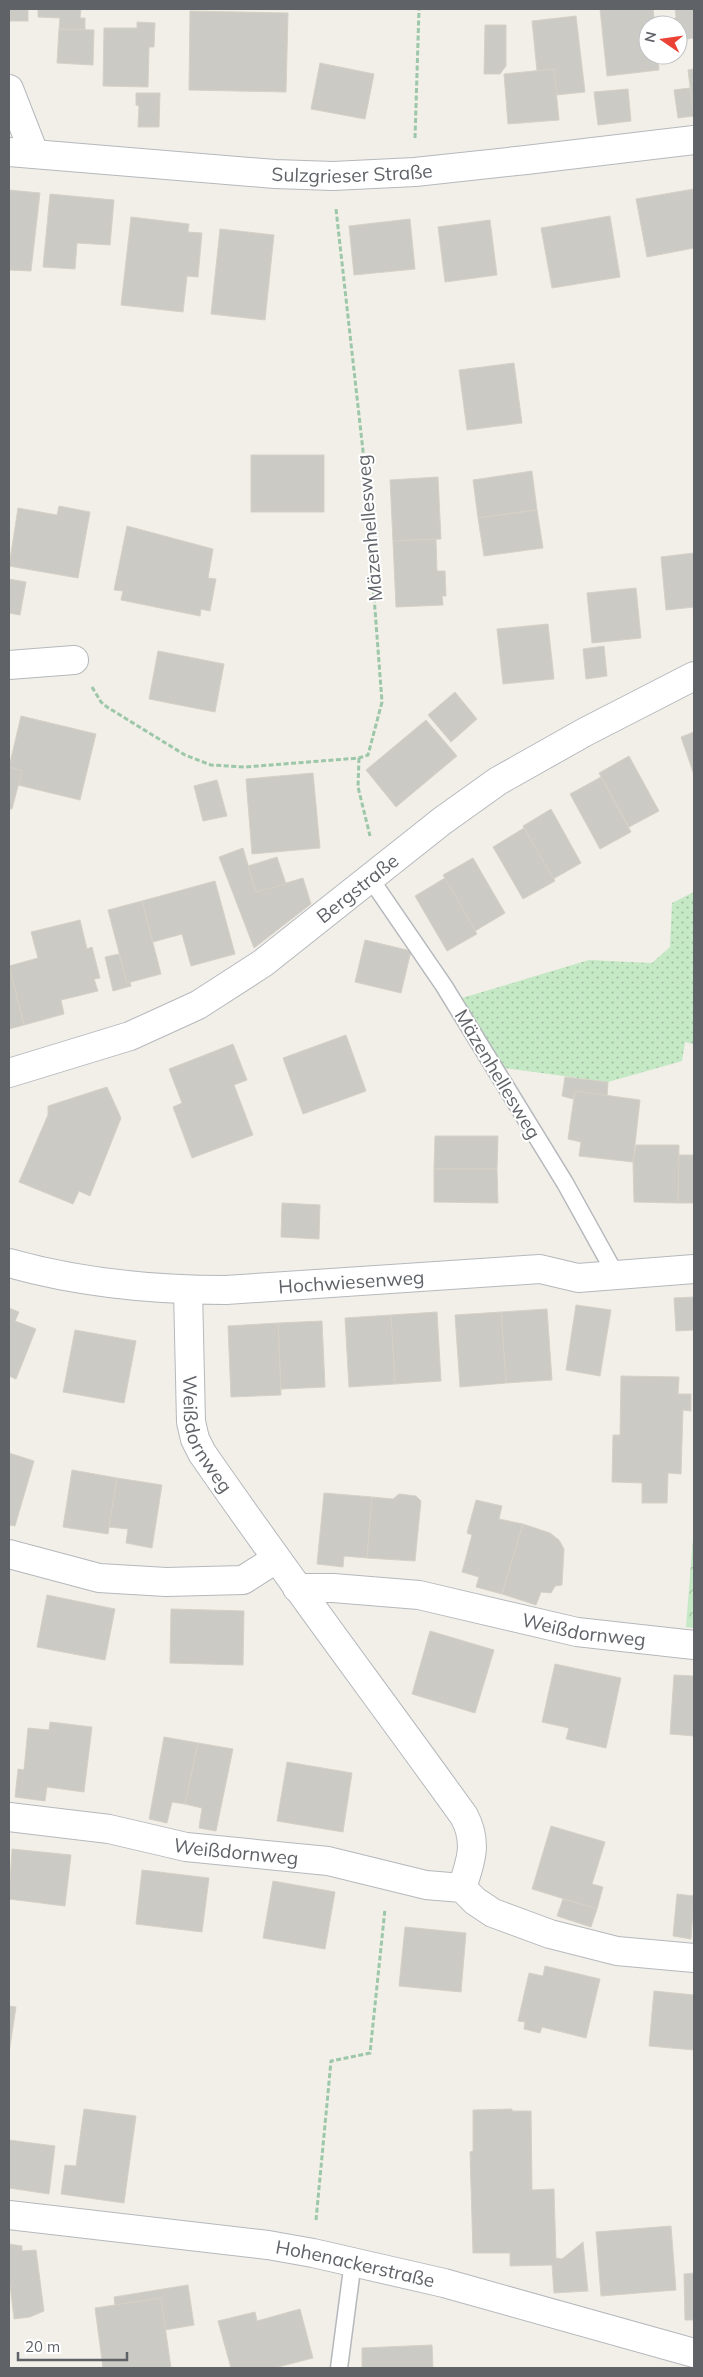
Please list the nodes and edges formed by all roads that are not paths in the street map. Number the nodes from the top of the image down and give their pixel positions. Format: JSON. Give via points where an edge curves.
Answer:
{"nodes":[{"id":1,"x":9,"y":90,"type":"edge"},
{"id":2,"x":694,"y":140,"type":"edge"},
{"id":3,"x":22,"y":152,"type":"edge"},
{"id":4,"x":74,"y":660,"type":"road end"},
{"id":5,"x":9,"y":665,"type":"edge"},
{"id":6,"x":694,"y":676,"type":"edge"},
{"id":7,"x":375,"y":874,"type":"junction"},
{"id":8,"x":9,"y":1073,"type":"edge"},
{"id":9,"x":9,"y":1263,"type":"edge"},
{"id":10,"x":694,"y":1269,"type":"edge"},
{"id":11,"x":616,"y":1275,"type":"junction"},
{"id":12,"x":188,"y":1290,"type":"junction"},
{"id":13,"x":9,"y":1554,"type":"edge"},
{"id":14,"x":276,"y":1559,"type":"junction"},
{"id":15,"x":296,"y":1588,"type":"junction"},
{"id":16,"x":694,"y":1645,"type":"edge"},
{"id":17,"x":9,"y":1817,"type":"edge"},
{"id":18,"x":462,"y":1888,"type":"junction"},
{"id":19,"x":694,"y":1958,"type":"edge"},
{"id":20,"x":9,"y":2215,"type":"edge"},
{"id":21,"x":352,"y":2261,"type":"junction"},
{"id":22,"x":694,"y":2353,"type":"edge"},
{"id":23,"x":339,"y":2368,"type":"edge"}],
"edges":[{"from":1,"to":3,"type":"street"},
{"from":2,"to":3,"type":"street","name":"Sulzgrieser Straße","via":[[415,172],[333,176]]},
{"from":4,"to":5,"type":"street"},
{"from":6,"to":7,"type":"street","name":"Bergstraße","via":[[498,781]]},
{"from":7,"to":8,"type":"street","name":"Bergstraße","via":[[256,968],[198,1006],[130,1036]]},
{"from":7,"to":11,"type":"lane","name":"Mäzenhellesweg","via":[[565,1183]]},
{"from":9,"to":12,"type":"street","name":"Hochwiesenweg","via":[[84,1280]]},
{"from":10,"to":11,"type":"street","name":"Hochwiesenweg"},
{"from":11,"to":12,"type":"street","name":"Hochwiesenweg","via":[[578,1278],[540,1269]]},
{"from":12,"to":14,"type":"street","name":"Weißdornweg","via":[[190,1396],[195,1439]]},
{"from":13,"to":14,"type":"street","via":[[99,1578],[166,1582],[243,1580]]},
{"from":14,"to":15,"type":"street","name":"Weißdornweg"},
{"from":15,"to":16,"type":"street","name":"Weißdornweg","via":[[327,1587],[419,1595],[577,1632]]},
{"from":15,"to":18,"type":"street","name":"Weißdornweg","via":[[464,1816],[471,1830],[473,1846]]},
{"from":17,"to":18,"type":"street","name":"Weißdornweg","via":[[109,1829],[186,1847],[328,1860],[426,1885]]},
{"from":18,"to":19,"type":"street","via":[[493,1913],[550,1934],[617,1951]]},
{"from":20,"to":21,"type":"street","name":"Hohenackerstraße","via":[[268,2245]]},
{"from":21,"to":22,"type":"street","name":"Hohenackerstraße","via":[[494,2296]]},
{"from":21,"to":23,"type":"lane"}]}
